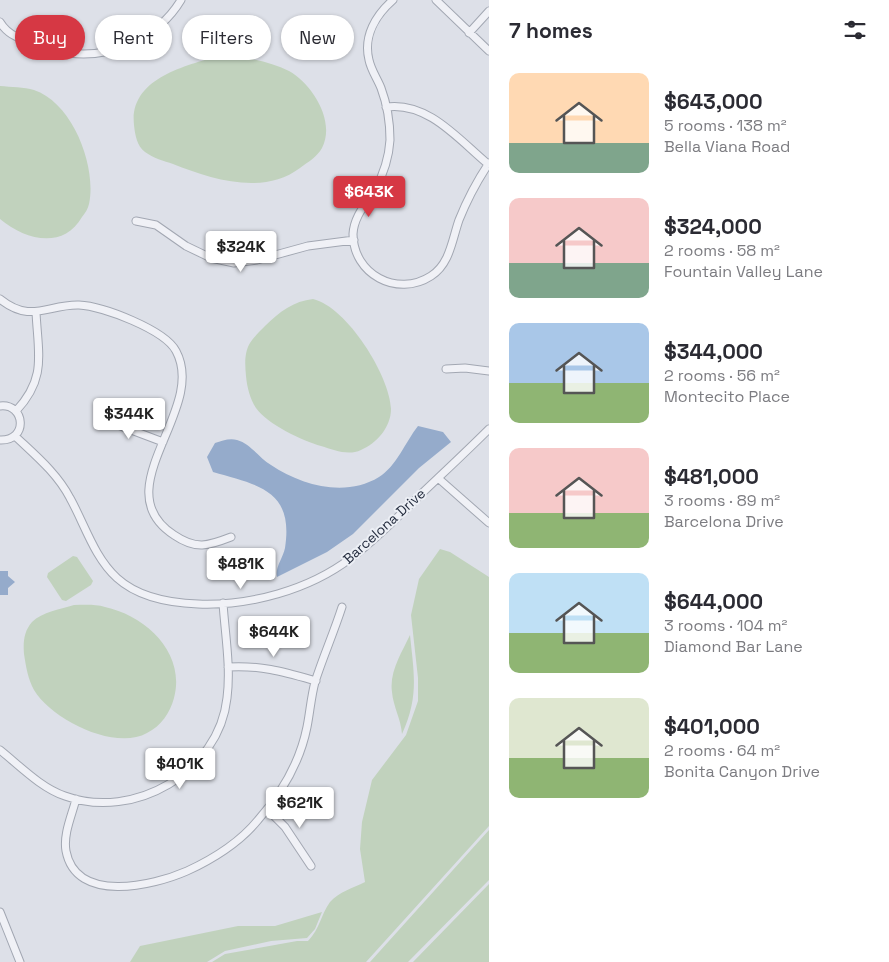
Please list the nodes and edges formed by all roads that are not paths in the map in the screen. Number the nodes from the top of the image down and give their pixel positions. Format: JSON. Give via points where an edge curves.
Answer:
{"nodes":[{"id":1,"x":181,"y":0,"type":"edge"},
{"id":2,"x":393,"y":0,"type":"edge"},
{"id":3,"x":436,"y":0,"type":"edge"},
{"id":4,"x":489,"y":11,"type":"edge"},
{"id":5,"x":0,"y":22,"type":"edge"},
{"id":6,"x":469,"y":33,"type":"junction"},
{"id":7,"x":489,"y":51,"type":"edge"},
{"id":8,"x":386,"y":107,"type":"junction"},
{"id":9,"x":489,"y":164,"type":"edge"},
{"id":10,"x":136,"y":221,"type":"dead end"},
{"id":11,"x":354,"y":240,"type":"junction"},
{"id":12,"x":0,"y":299,"type":"edge"},
{"id":13,"x":36,"y":312,"type":"junction"},
{"id":14,"x":446,"y":369,"type":"dead end"},
{"id":15,"x":489,"y":371,"type":"edge"},
{"id":16,"x":0,"y":406,"type":"edge"},
{"id":17,"x":16,"y":411,"type":"junction"},
{"id":18,"x":102,"y":419,"type":"dead end"},
{"id":19,"x":489,"y":429,"type":"edge"},
{"id":20,"x":15,"y":436,"type":"junction"},
{"id":21,"x":0,"y":440,"type":"edge"},
{"id":22,"x":163,"y":442,"type":"junction"},
{"id":23,"x":438,"y":478,"type":"junction"},
{"id":24,"x":489,"y":523,"type":"edge"},
{"id":25,"x":231,"y":537,"type":"dead end"},
{"id":26,"x":223,"y":603,"type":"junction"},
{"id":27,"x":342,"y":607,"type":"dead end"},
{"id":28,"x":228,"y":667,"type":"junction"},
{"id":29,"x":316,"y":681,"type":"junction"},
{"id":30,"x":0,"y":750,"type":"edge"},
{"id":31,"x":76,"y":799,"type":"junction"},
{"id":32,"x":267,"y":809,"type":"junction"},
{"id":33,"x":311,"y":866,"type":"dead end"},
{"id":34,"x":0,"y":912,"type":"edge"},
{"id":35,"x":20,"y":962,"type":"edge"}],
"edges":[{"from":1,"to":5,"type":"street","via":[[170,16],[144,35],[99,53],[68,52],[20,39]]},
{"from":2,"to":8,"type":"street","via":[[378,16],[367,50]]},
{"from":3,"to":6,"type":"street"},
{"from":4,"to":6,"type":"street"},
{"from":6,"to":7,"type":"street"},
{"from":8,"to":9,"type":"street","via":[[400,105],[426,113]]},
{"from":8,"to":11,"type":"street","via":[[389,154],[355,223]]},
{"from":9,"to":11,"type":"street","via":[[469,196],[447,258],[433,276],[402,286],[377,278],[360,260]]},
{"from":10,"to":11,"type":"street","via":[[156,225],[186,246],[211,258],[234,263],[308,246]]},
{"from":12,"to":13,"type":"street","via":[[17,309]]},
{"from":13,"to":17,"type":"street","via":[[38,376],[29,397]]},
{"from":13,"to":22,"type":"street","via":[[81,305],[156,331],[166,339],[176,350],[182,372],[181,392]]},
{"from":14,"to":15,"type":"street"},
{"from":16,"to":17,"type":"street"},
{"from":17,"to":20,"type":"street","via":[[20,426]]},
{"from":18,"to":22,"type":"street"},
{"from":19,"to":23,"type":"street","name":"Barcelona Drive"},
{"from":20,"to":21,"type":"street"},
{"from":20,"to":26,"type":"street","name":"Barcelona Drive","via":[[53,473],[70,496],[95,549],[118,580],[140,594],[161,600],[186,604]]},
{"from":22,"to":25,"type":"street","via":[[149,479],[148,492],[152,509],[163,527],[198,546]]},
{"from":23,"to":24,"type":"street"},
{"from":23,"to":26,"type":"street","name":"Barcelona Drive","via":[[376,538],[330,572],[279,594]]},
{"from":26,"to":28,"type":"street"},
{"from":27,"to":29,"type":"street"},
{"from":28,"to":29,"type":"street","via":[[268,668]]},
{"from":28,"to":31,"type":"street","via":[[223,717],[205,752],[190,769],[155,793],[131,800],[109,803]]},
{"from":29,"to":32,"type":"street","via":[[307,729],[298,755],[290,775]]},
{"from":30,"to":31,"type":"street","via":[[39,782]]},
{"from":31,"to":32,"type":"street","via":[[66,833],[70,862],[85,880],[112,887],[155,882],[187,871],[226,848]]},
{"from":32,"to":33,"type":"street","via":[[291,835]]},
{"from":34,"to":35,"type":"street"}]}
